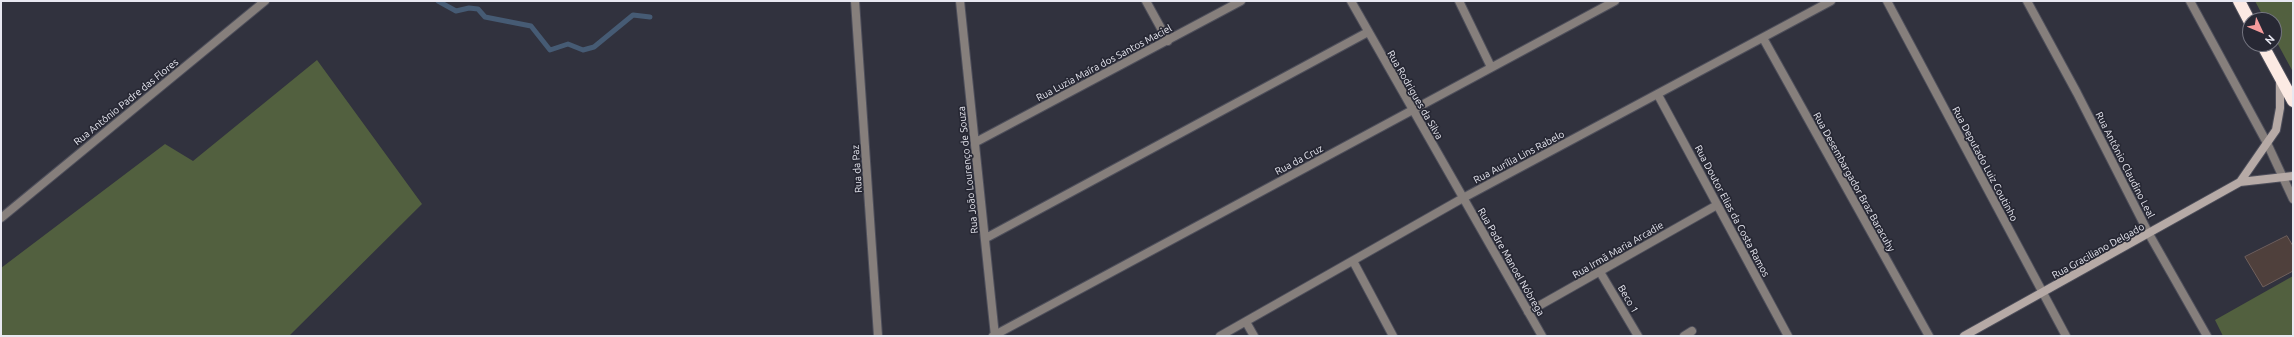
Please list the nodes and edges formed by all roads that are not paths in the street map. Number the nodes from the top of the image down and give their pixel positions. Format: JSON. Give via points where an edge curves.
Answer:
{"nodes":[{"id":1,"x":264,"y":1,"type":"edge"},
{"id":2,"x":855,"y":1,"type":"edge"},
{"id":3,"x":960,"y":1,"type":"edge"},
{"id":4,"x":1146,"y":1,"type":"edge"},
{"id":5,"x":1241,"y":1,"type":"edge"},
{"id":6,"x":1351,"y":1,"type":"edge"},
{"id":7,"x":1459,"y":1,"type":"edge"},
{"id":8,"x":1615,"y":1,"type":"edge"},
{"id":9,"x":1831,"y":1,"type":"edge"},
{"id":10,"x":1888,"y":1,"type":"edge"},
{"id":11,"x":2027,"y":1,"type":"edge"},
{"id":12,"x":2190,"y":1,"type":"edge"},
{"id":13,"x":2239,"y":1,"type":"edge"},
{"id":14,"x":2245,"y":12,"type":"edge"},
{"id":15,"x":1368,"y":32,"type":"junction"},
{"id":16,"x":1763,"y":38,"type":"junction"},
{"id":17,"x":1168,"y":41,"type":"junction"},
{"id":18,"x":2266,"y":52,"type":"edge"},
{"id":19,"x":1491,"y":67,"type":"junction"},
{"id":20,"x":2280,"y":77,"type":"junction"},
{"id":21,"x":1658,"y":95,"type":"junction"},
{"id":22,"x":2293,"y":101,"type":"edge"},
{"id":23,"x":1413,"y":111,"type":"junction"},
{"id":24,"x":976,"y":142,"type":"junction"},
{"id":25,"x":2267,"y":143,"type":"junction"},
{"id":26,"x":2293,"y":176,"type":"edge"},
{"id":27,"x":2283,"y":177,"type":"junction"},
{"id":28,"x":2240,"y":182,"type":"junction"},
{"id":29,"x":1463,"y":198,"type":"junction"},
{"id":30,"x":2293,"y":199,"type":"edge"},
{"id":31,"x":1717,"y":205,"type":"junction"},
{"id":32,"x":1,"y":218,"type":"edge"},
{"id":33,"x":2149,"y":234,"type":"junction"},
{"id":34,"x":986,"y":238,"type":"junction"},
{"id":35,"x":1352,"y":261,"type":"junction"},
{"id":36,"x":1600,"y":272,"type":"junction"},
{"id":37,"x":2042,"y":293,"type":"junction"},
{"id":38,"x":1528,"y":312,"type":"junction"},
{"id":39,"x":1246,"y":322,"type":"junction"},
{"id":40,"x":1692,"y":331,"type":"dead end"},
{"id":41,"x":878,"y":336,"type":"edge"},
{"id":42,"x":994,"y":336,"type":"edge"},
{"id":43,"x":1220,"y":336,"type":"edge"},
{"id":44,"x":1254,"y":336,"type":"edge"},
{"id":45,"x":1393,"y":336,"type":"edge"},
{"id":46,"x":1542,"y":336,"type":"edge"},
{"id":47,"x":1638,"y":336,"type":"edge"},
{"id":48,"x":1684,"y":336,"type":"edge"},
{"id":49,"x":1788,"y":336,"type":"edge"},
{"id":50,"x":1928,"y":336,"type":"edge"},
{"id":51,"x":1964,"y":336,"type":"edge"},
{"id":52,"x":2066,"y":336,"type":"edge"},
{"id":53,"x":2207,"y":336,"type":"edge"}],
"edges":[{"from":1,"to":32,"type":"street","name":"Rua Antônio Padre das Flores"},
{"from":2,"to":41,"type":"street","name":"Rua da Paz"},
{"from":3,"to":24,"type":"street","name":"Rua João Lourenço de Souza"},
{"from":4,"to":17,"type":"street"},
{"from":5,"to":17,"type":"street","name":"Rua Luzia Maíra dos Santos Maciel"},
{"from":6,"to":15,"type":"street","name":"Rua Rodrigues da Silva"},
{"from":7,"to":19,"type":"street"},
{"from":8,"to":19,"type":"street","name":"Rua da Cruz"},
{"from":9,"to":16,"type":"street","name":"Rua Aurília Lins Rabelo"},
{"from":10,"to":37,"type":"street","name":"Rua Deputado Luiz Coutinho"},
{"from":11,"to":33,"type":"street","name":"Rua Antônio Claudino Leal"},
{"from":12,"to":25,"type":"street"},
{"from":13,"to":14,"type":"highway"},
{"from":15,"to":23,"type":"street","name":"Rua Rodrigues da Silva"},
{"from":15,"to":34,"type":"street"},
{"from":16,"to":21,"type":"street","name":"Rua Aurília Lins Rabelo"},
{"from":16,"to":50,"type":"street","name":"Rua Desembargador Braz Baracuhy"},
{"from":17,"to":24,"type":"street","name":"Rua Luzia Maíra dos Santos Maciel"},
{"from":18,"to":20,"type":"highway"},
{"from":19,"to":23,"type":"street","name":"Rua da Cruz"},
{"from":20,"to":22,"type":"highway"},
{"from":20,"to":25,"type":"street","name":"Rua Graciliano Delgado","via":[[2280,108],[2276,130]]},
{"from":21,"to":29,"type":"street","name":"Rua Aurília Lins Rabelo"},
{"from":21,"to":31,"type":"street","name":"Rua Doutor Elias da Costa Ramos"},
{"from":23,"to":29,"type":"street","name":"Rua Rodrigues da Silva"},
{"from":23,"to":42,"type":"street","name":"Rua da Cruz"},
{"from":24,"to":34,"type":"street","name":"Rua João Lourenço de Souza"},
{"from":25,"to":27,"type":"street"},
{"from":25,"to":28,"type":"street","name":"Rua Graciliano Delgado"},
{"from":26,"to":27,"type":"street","name":"Rua Graciliano Delgado"},
{"from":27,"to":28,"type":"street","name":"Rua Graciliano Delgado"},
{"from":27,"to":30,"type":"street"},
{"from":28,"to":33,"type":"street","name":"Rua Graciliano Delgado"},
{"from":29,"to":35,"type":"street","name":"Rua Aurília Lins Rabelo"},
{"from":29,"to":38,"type":"street","name":"Rua Padre Manoel Nóbrega"},
{"from":31,"to":36,"type":"street","name":"Rua Irmã Maria Arcadie"},
{"from":31,"to":49,"type":"street","name":"Rua Doutor Elias da Costa Ramos"},
{"from":33,"to":37,"type":"street","name":"Rua Graciliano Delgado"},
{"from":33,"to":53,"type":"street","name":"Rua Antônio Claudino Leal"},
{"from":34,"to":42,"type":"street","name":"Rua João Lourenço de Souza"},
{"from":35,"to":39,"type":"street","name":"Rua Aurília Lins Rabelo"},
{"from":35,"to":45,"type":"street"},
{"from":36,"to":38,"type":"street","name":"Rua Irmã Maria Arcadie"},
{"from":36,"to":47,"type":"street","name":"Beco 1"},
{"from":37,"to":51,"type":"street","name":"Rua Graciliano Delgado"},
{"from":37,"to":52,"type":"street","name":"Rua Deputado Luiz Coutinho"},
{"from":38,"to":46,"type":"street","name":"Rua Padre Manoel Nóbrega"},
{"from":39,"to":43,"type":"street","name":"Rua Aurília Lins Rabelo"},
{"from":39,"to":44,"type":"street"},
{"from":40,"to":48,"type":"street"}]}
